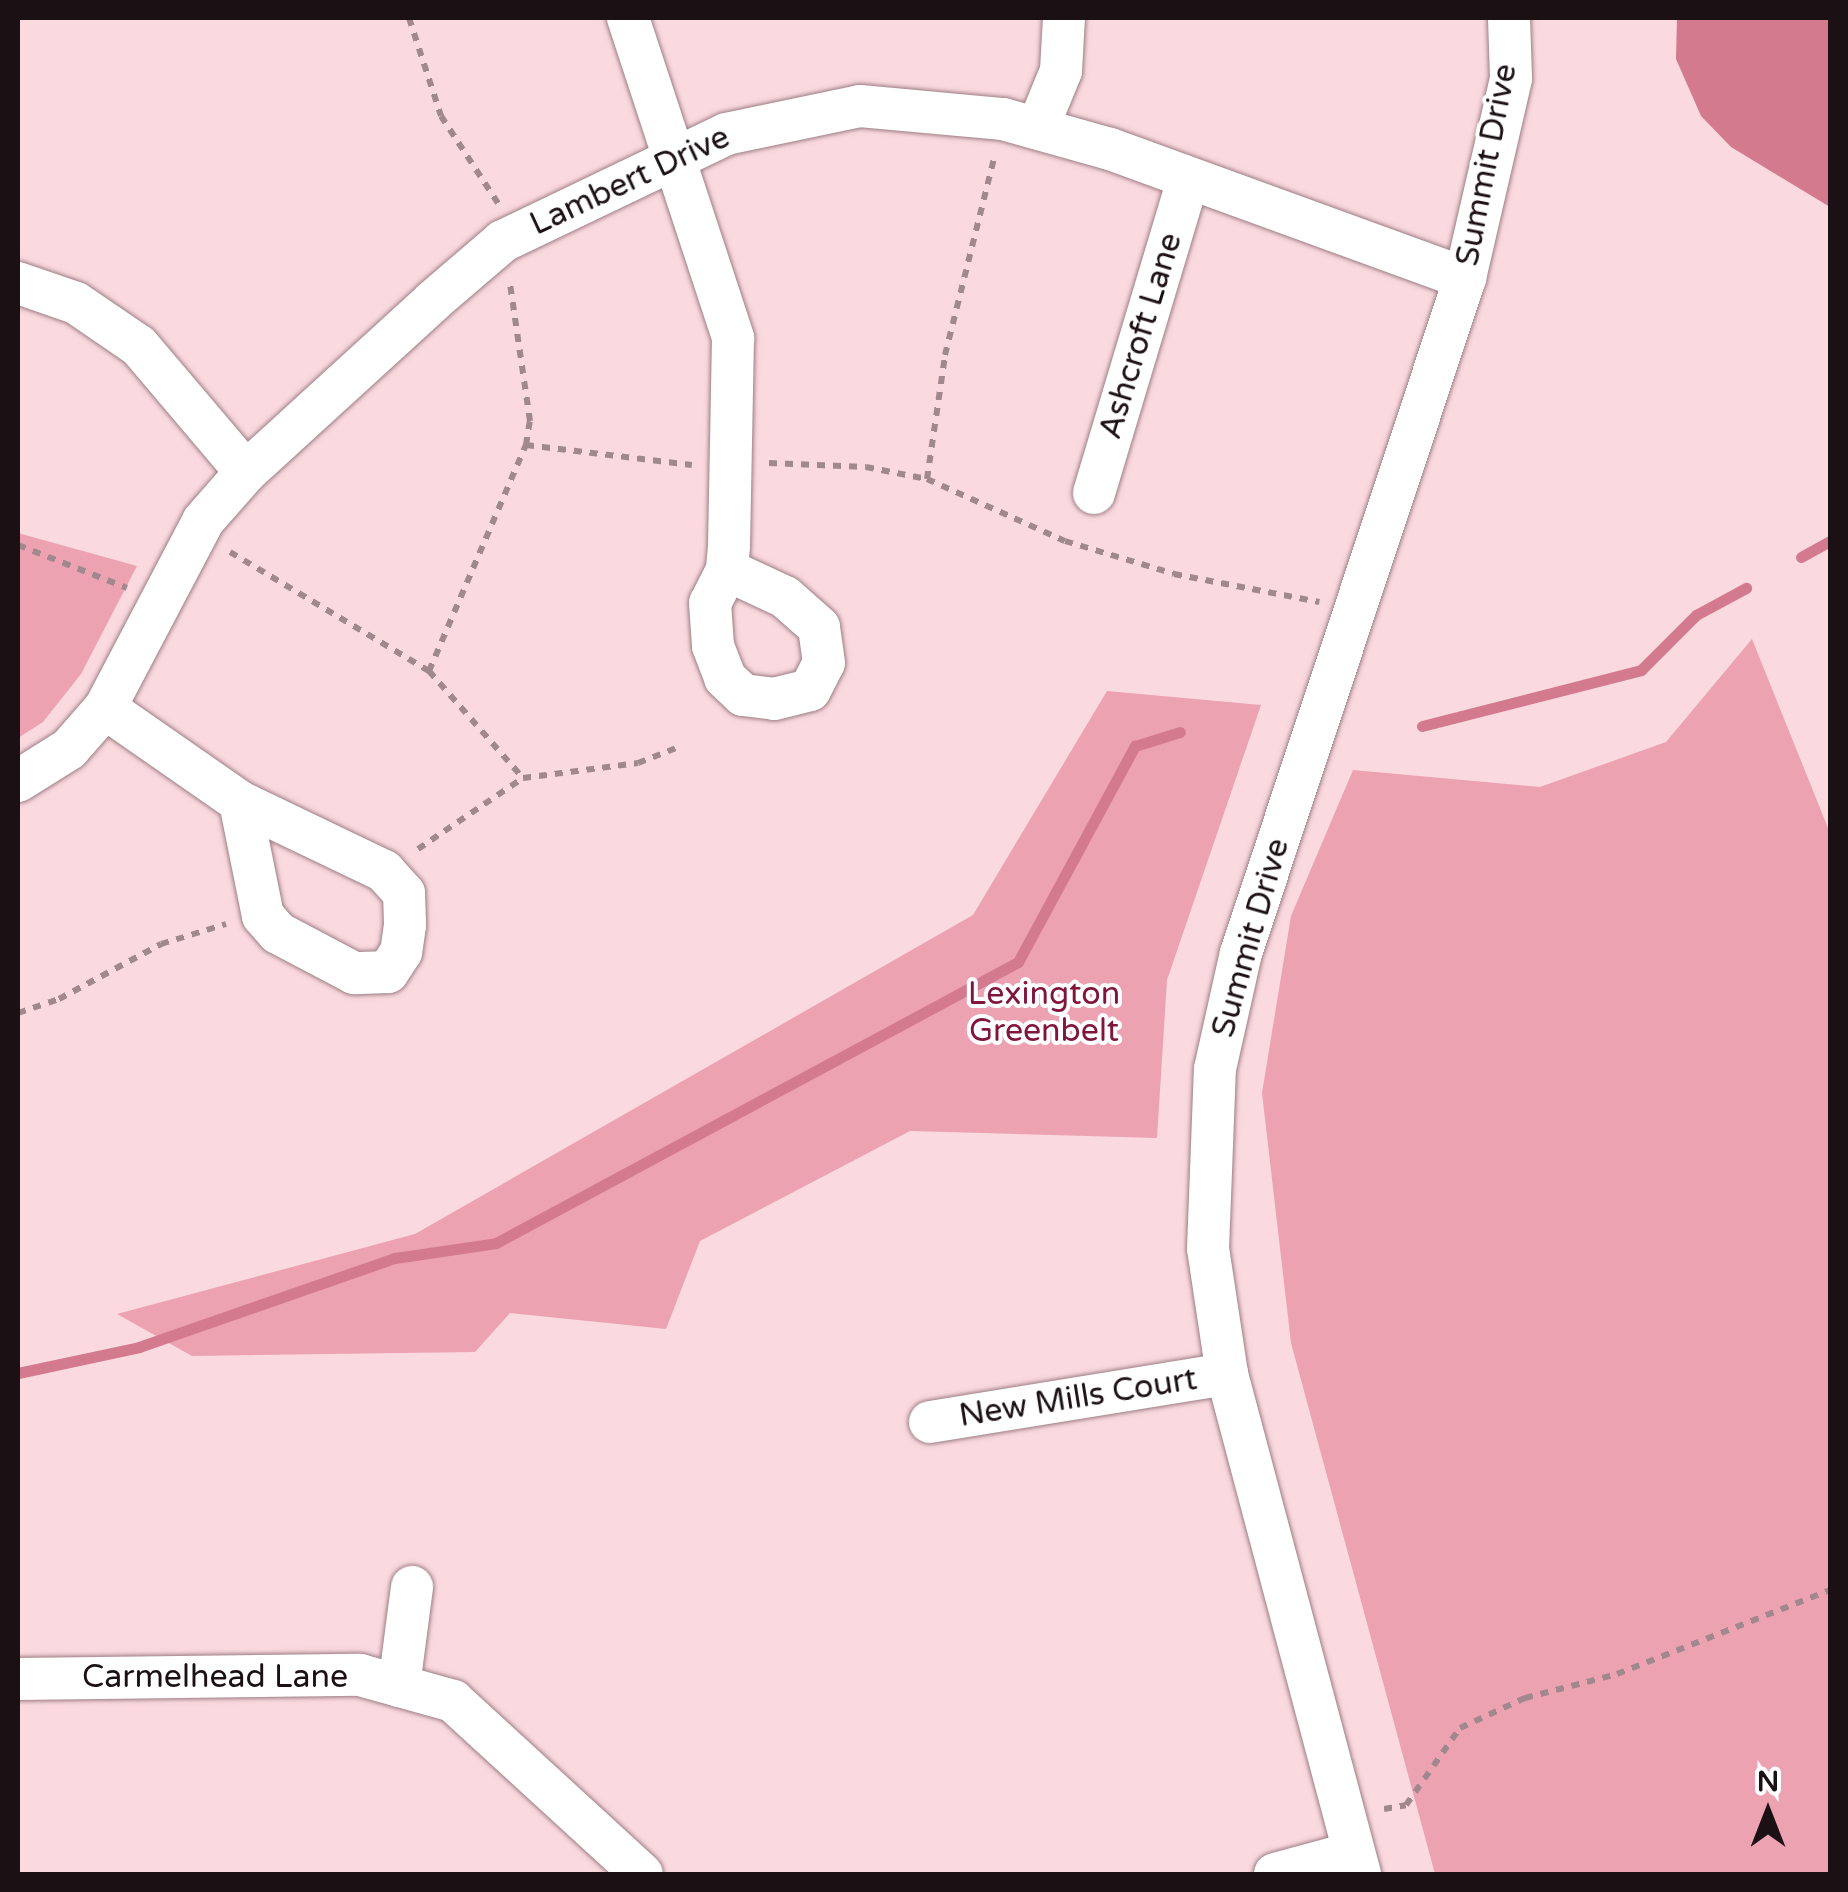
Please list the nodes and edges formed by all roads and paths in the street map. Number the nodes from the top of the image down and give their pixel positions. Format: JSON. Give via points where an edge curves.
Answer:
{"nodes":[{"id":1,"x":408,"y":18,"type":"edge"},
{"id":2,"x":628,"y":18,"type":"edge"},
{"id":3,"x":1064,"y":18,"type":"edge"},
{"id":4,"x":1510,"y":18,"type":"edge"},
{"id":5,"x":1020,"y":123,"type":"junction"},
{"id":6,"x":670,"y":156,"type":"junction"},
{"id":7,"x":1188,"y":180,"type":"junction"},
{"id":8,"x":503,"y":241,"type":"junction"},
{"id":9,"x":1465,"y":278,"type":"junction"},
{"id":10,"x":18,"y":283,"type":"edge"},
{"id":11,"x":526,"y":444,"type":"junction"},
{"id":12,"x":733,"y":466,"type":"junction"},
{"id":13,"x":246,"y":472,"type":"junction"},
{"id":14,"x":928,"y":479,"type":"junction"},
{"id":15,"x":1094,"y":492,"type":"dead end"},
{"id":16,"x":203,"y":521,"type":"junction"},
{"id":17,"x":18,"y":545,"type":"edge"},
{"id":18,"x":727,"y":570,"type":"dead end"},
{"id":19,"x":160,"y":605,"type":"junction"},
{"id":20,"x":1354,"y":612,"type":"junction"},
{"id":21,"x":429,"y":671,"type":"junction"},
{"id":22,"x":104,"y":708,"type":"junction"},
{"id":23,"x":676,"y":748,"type":"dead end"},
{"id":24,"x":523,"y":778,"type":"junction"},
{"id":25,"x":18,"y":781,"type":"edge"},
{"id":26,"x":240,"y":802,"type":"junction"},
{"id":27,"x":388,"y":876,"type":"junction"},
{"id":28,"x":263,"y":916,"type":"junction"},
{"id":29,"x":18,"y":1013,"type":"edge"},
{"id":30,"x":1227,"y":1374,"type":"junction"},
{"id":31,"x":930,"y":1422,"type":"dead end"},
{"id":32,"x":412,"y":1587,"type":"dead end"},
{"id":33,"x":1830,"y":1590,"type":"edge"},
{"id":34,"x":18,"y":1679,"type":"edge"},
{"id":35,"x":399,"y":1686,"type":"junction"},
{"id":36,"x":1352,"y":1848,"type":"edge"},
{"id":37,"x":642,"y":1874,"type":"edge"},
{"id":38,"x":1276,"y":1874,"type":"edge"}],
"edges":[{"from":1,"to":8,"type":"path","via":[[440,116],[497,195]]},
{"from":2,"to":6,"type":"street"},
{"from":3,"to":5,"type":"street","via":[[1061,71]]},
{"from":4,"to":9,"type":"street","name":"Summit Drive","via":[[1512,78]]},
{"from":5,"to":6,"type":"street","name":"Lambert Drive","via":[[860,106],[794,115]]},
{"from":5,"to":7,"type":"street","name":"Lambert Drive"},
{"from":5,"to":14,"type":"path","via":[[945,356]]},
{"from":6,"to":8,"type":"street","name":"Lambert Drive"},
{"from":6,"to":12,"type":"street","via":[[733,338]]},
{"from":7,"to":9,"type":"street","name":"Lambert Drive"},
{"from":7,"to":15,"type":"street","name":"Ashcroft Lane"},
{"from":8,"to":11,"type":"path","via":[[530,421]]},
{"from":8,"to":13,"type":"street","name":"Lambert Drive"},
{"from":9,"to":20,"type":"street","name":"Summit Drive"},
{"from":10,"to":13,"type":"street","via":[[76,303],[138,346]]},
{"from":11,"to":12,"type":"path"},
{"from":11,"to":21,"type":"path"},
{"from":12,"to":14,"type":"path","via":[[866,467]]},
{"from":12,"to":18,"type":"street"},
{"from":13,"to":16,"type":"street","name":"Lambert Drive"},
{"from":14,"to":20,"type":"path","via":[[1066,541],[1174,574],[1242,582]]},
{"from":16,"to":19,"type":"street","name":"Lambert Drive"},
{"from":16,"to":21,"type":"path","via":[[231,554]]},
{"from":17,"to":19,"type":"path"},
{"from":19,"to":22,"type":"street","name":"Lambert Drive"},
{"from":20,"to":30,"type":"street","name":"Summit Drive","via":[[1241,953],[1214,1069],[1208,1249]]},
{"from":21,"to":24,"type":"path"},
{"from":22,"to":25,"type":"street","name":"Lambert Drive","via":[[69,749]]},
{"from":22,"to":26,"type":"street"},
{"from":23,"to":24,"type":"path","via":[[638,763]]},
{"from":24,"to":27,"type":"path","via":[[434,835]]},
{"from":26,"to":27,"type":"street"},
{"from":26,"to":28,"type":"street"},
{"from":27,"to":28,"type":"street","via":[[404,892],[405,925],[402,952],[388,972],[354,973],[278,933]]},
{"from":28,"to":29,"type":"path","via":[[161,944]]},
{"from":30,"to":31,"type":"street","name":"New Mills Court"},
{"from":30,"to":36,"type":"street","name":"Summit Drive"},
{"from":32,"to":35,"type":"street"},
{"from":33,"to":36,"type":"path","via":[[1618,1674],[1526,1698],[1460,1728],[1406,1806]]},
{"from":34,"to":35,"type":"street","name":"Carmelhead Lane","via":[[360,1675]]},
{"from":35,"to":37,"type":"street","name":"Carmelhead Lane","via":[[453,1702]]},
{"from":36,"to":38,"type":"street"}]}
